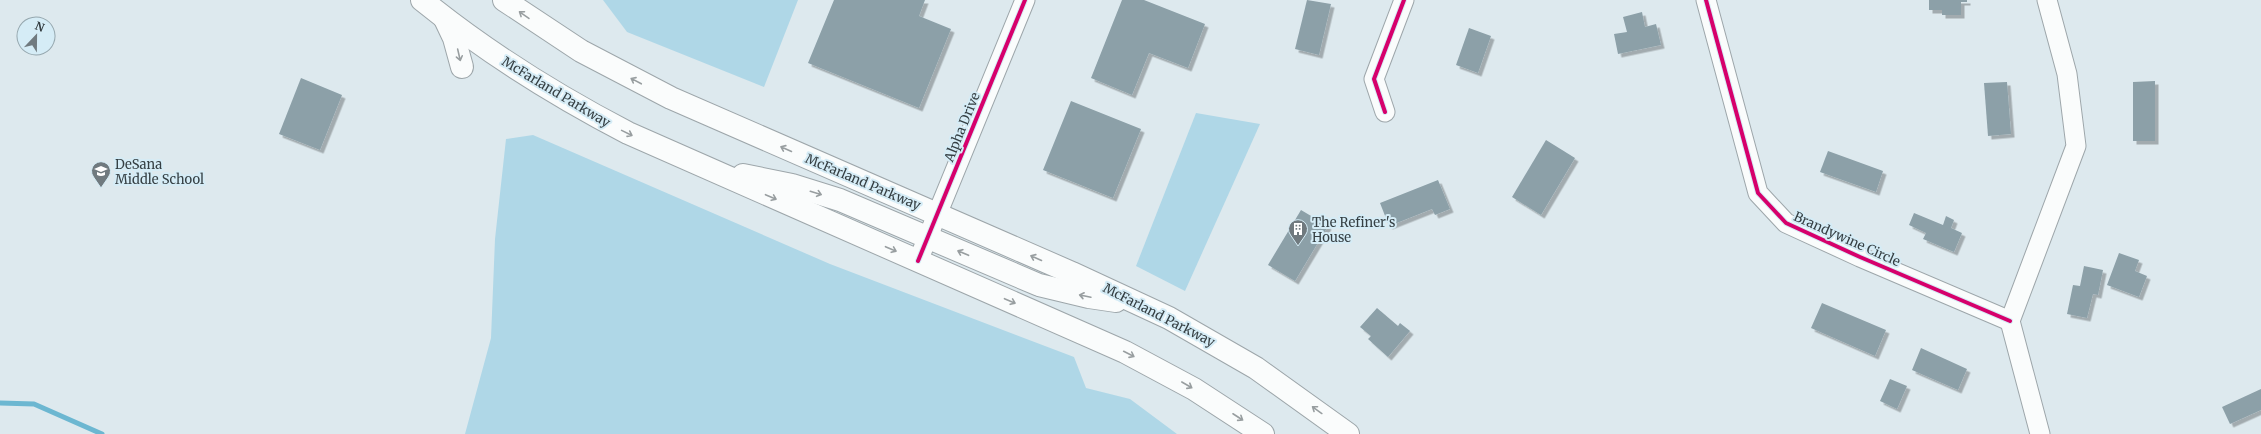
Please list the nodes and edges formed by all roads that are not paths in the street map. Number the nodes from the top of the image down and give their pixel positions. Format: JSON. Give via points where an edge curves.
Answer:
{"nodes":[{"id":1,"x":422,"y":0,"type":"edge"},
{"id":2,"x":504,"y":0,"type":"edge"},
{"id":3,"x":1025,"y":0,"type":"edge"},
{"id":4,"x":1404,"y":0,"type":"edge"},
{"id":5,"x":1706,"y":0,"type":"edge"},
{"id":6,"x":2047,"y":0,"type":"edge"},
{"id":7,"x":444,"y":18,"type":"junction"},
{"id":8,"x":462,"y":67,"type":"dead end"},
{"id":9,"x":1385,"y":112,"type":"dead end"},
{"id":10,"x":710,"y":171,"type":"junction"},
{"id":11,"x":938,"y":214,"type":"junction"},
{"id":12,"x":928,"y":238,"type":"junction"},
{"id":13,"x":918,"y":261,"type":"junction"},
{"id":14,"x":1138,"y":303,"type":"junction"},
{"id":15,"x":2010,"y":320,"type":"junction"},
{"id":16,"x":1263,"y":434,"type":"edge"},
{"id":17,"x":1348,"y":434,"type":"edge"},
{"id":18,"x":2040,"y":434,"type":"edge"}],
"edges":[{"from":1,"to":7,"type":"main road","name":"McFarland Parkway"},
{"from":11,"to":2,"type":"main road","name":"McFarland Parkway","one_way":true,"via":[[640,84],[551,33]]},
{"from":3,"to":11,"type":"street","name":"Alpha Drive"},
{"from":4,"to":9,"type":"street","via":[[1374,79]]},
{"from":5,"to":15,"type":"street","name":"Brandywine Circle","via":[[1758,193],[1786,223]]},
{"from":6,"to":15,"type":"street","via":[[2067,74],[2076,146]]},
{"from":7,"to":8,"type":"main road","one_way":true,"via":[[454,38]]},
{"from":7,"to":10,"type":"main road","name":"McFarland Parkway","one_way":true,"via":[[496,56],[572,104]]},
{"from":10,"to":12,"type":"main road","one_way":true,"via":[[792,185],[840,200]]},
{"from":10,"to":13,"type":"main road","name":"McFarland Parkway","one_way":true},
{"from":11,"to":12,"type":"street","name":"Alpha Drive"},
{"from":14,"to":11,"type":"main road","name":"McFarland Parkway","one_way":true},
{"from":12,"to":13,"type":"street","name":"Alpha Drive"},
{"from":14,"to":12,"type":"main road","one_way":true,"via":[[1089,297],[1039,285]]},
{"from":13,"to":16,"type":"main road","name":"McFarland Parkway","one_way":true,"via":[[1132,355],[1194,389]]},
{"from":17,"to":14,"type":"main road","name":"McFarland Parkway","one_way":true,"via":[[1256,368]]},
{"from":15,"to":18,"type":"street"}]}
